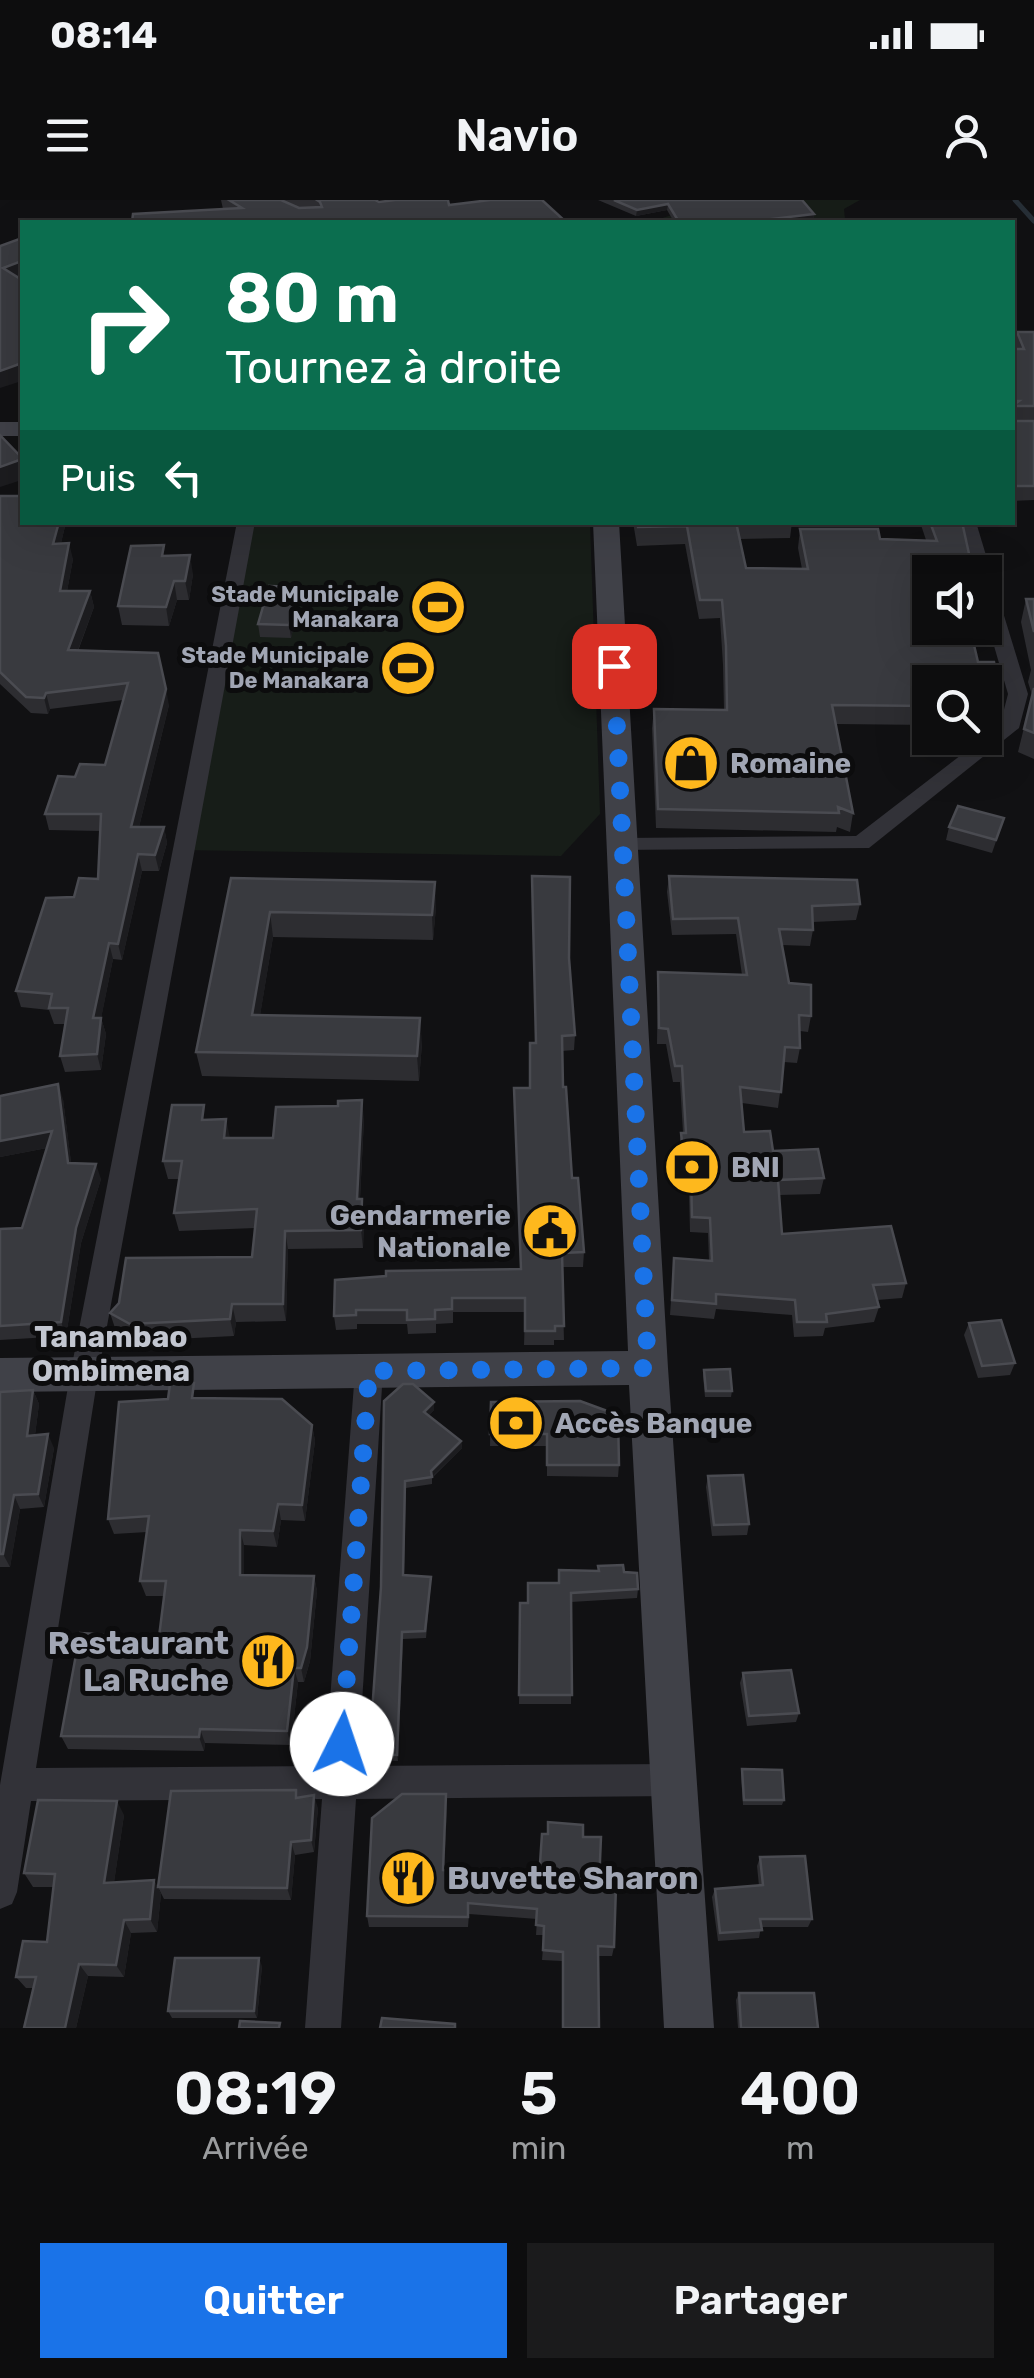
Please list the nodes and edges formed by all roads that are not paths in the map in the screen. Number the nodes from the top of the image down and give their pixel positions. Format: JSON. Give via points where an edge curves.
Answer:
{"nodes":[{"id":1,"x":245,"y":525,"type":"edge"},
{"id":2,"x":606,"y":525,"type":"edge"},
{"id":3,"x":968,"y":525,"type":"edge"},
{"id":4,"x":977,"y":555,"type":"edge"},
{"id":5,"x":1002,"y":641,"type":"edge"},
{"id":6,"x":623,"y":845,"type":"junction"},
{"id":7,"x":648,"y":1368,"type":"junction"},
{"id":8,"x":369,"y":1371,"type":"junction"},
{"id":9,"x":0,"y":1375,"type":"edge"},
{"id":10,"x":84,"y":1375,"type":"junction"},
{"id":11,"x":674,"y":1780,"type":"junction"},
{"id":12,"x":339,"y":1782,"type":"junction"},
{"id":13,"x":17,"y":1786,"type":"junction"},
{"id":14,"x":0,"y":1892,"type":"edge"},
{"id":15,"x":323,"y":2028,"type":"edge"},
{"id":16,"x":689,"y":2028,"type":"edge"}],
"edges":[{"from":1,"to":10,"type":"street"},
{"from":2,"to":6,"type":"main road"},
{"from":3,"to":4,"type":"street"},
{"from":5,"to":6,"type":"street","via":[[1018,694],[1010,728],[862,843]]},
{"from":6,"to":7,"type":"main road"},
{"from":7,"to":8,"type":"main road"},
{"from":7,"to":11,"type":"main road"},
{"from":8,"to":10,"type":"main road"},
{"from":8,"to":12,"type":"street"},
{"from":9,"to":10,"type":"main road"},
{"from":10,"to":13,"type":"street"},
{"from":11,"to":12,"type":"street"},
{"from":11,"to":16,"type":"main road"},
{"from":12,"to":13,"type":"street"},
{"from":12,"to":15,"type":"street"},
{"from":13,"to":14,"type":"street"}]}
